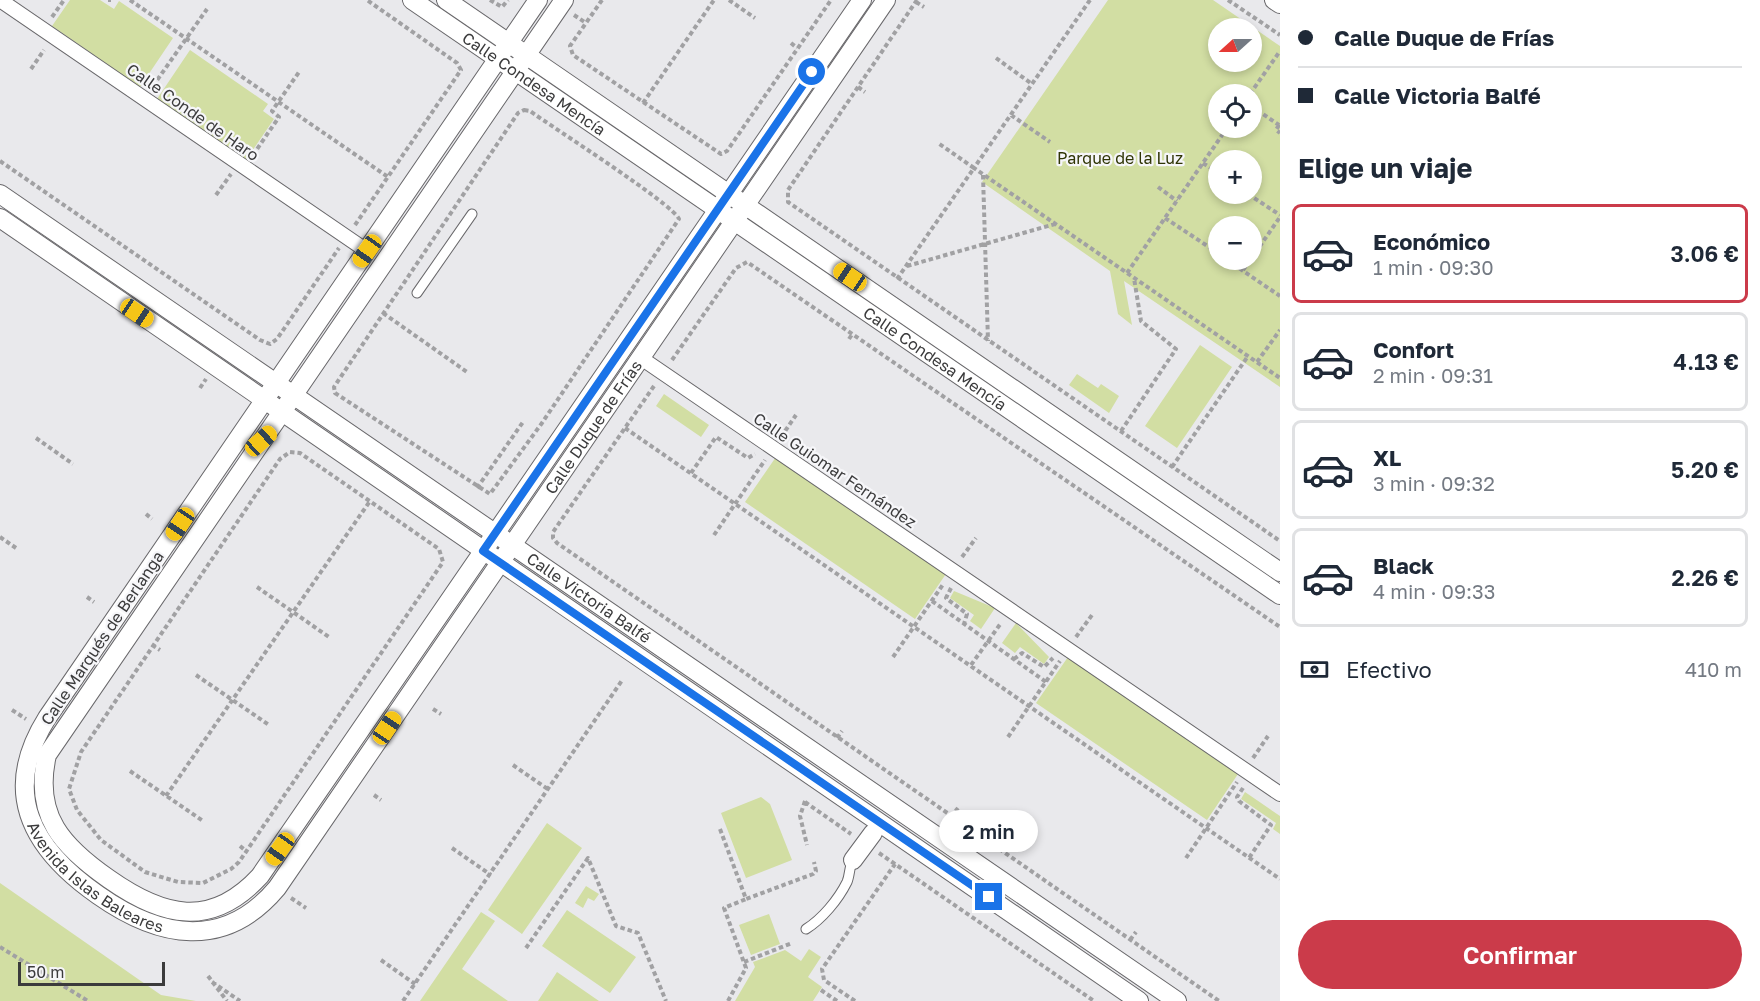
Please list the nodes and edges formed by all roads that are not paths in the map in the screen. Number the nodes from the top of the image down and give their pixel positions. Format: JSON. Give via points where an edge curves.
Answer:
{"nodes":[{"id":1,"x":0,"y":0,"type":"edge"},
{"id":2,"x":412,"y":0,"type":"edge"},
{"id":3,"x":446,"y":0,"type":"edge"},
{"id":4,"x":538,"y":0,"type":"edge"},
{"id":5,"x":564,"y":0,"type":"edge"},
{"id":6,"x":862,"y":0,"type":"edge"},
{"id":7,"x":886,"y":0,"type":"edge"},
{"id":8,"x":1274,"y":0,"type":"edge"},
{"id":9,"x":1280,"y":4,"type":"edge"},
{"id":10,"x":525,"y":20,"type":"junction"},
{"id":11,"x":489,"y":30,"type":"junction"},
{"id":12,"x":509,"y":43,"type":"junction"},
{"id":13,"x":526,"y":55,"type":"junction"},
{"id":14,"x":498,"y":59,"type":"junction"},
{"id":15,"x":516,"y":71,"type":"junction"},
{"id":16,"x":531,"y":82,"type":"junction"},
{"id":17,"x":491,"y":106,"type":"junction"},
{"id":18,"x":748,"y":165,"type":"junction"},
{"id":19,"x":713,"y":183,"type":"junction"},
{"id":20,"x":0,"y":194,"type":"edge"},
{"id":21,"x":728,"y":194,"type":"junction"},
{"id":22,"x":747,"y":206,"type":"junction"},
{"id":23,"x":717,"y":210,"type":"junction"},
{"id":24,"x":472,"y":214,"type":"dead end"},
{"id":25,"x":0,"y":218,"type":"edge"},
{"id":26,"x":735,"y":222,"type":"junction"},
{"id":27,"x":752,"y":233,"type":"junction"},
{"id":28,"x":367,"y":251,"type":"junction"},
{"id":29,"x":709,"y":259,"type":"junction"},
{"id":30,"x":417,"y":293,"type":"dead end"},
{"id":31,"x":641,"y":358,"type":"junction"},
{"id":32,"x":292,"y":360,"type":"junction"},
{"id":33,"x":260,"y":374,"type":"junction"},
{"id":34,"x":276,"y":384,"type":"junction"},
{"id":35,"x":293,"y":396,"type":"junction"},
{"id":36,"x":265,"y":400,"type":"junction"},
{"id":37,"x":287,"y":416,"type":"junction"},
{"id":38,"x":488,"y":530,"type":"junction"},
{"id":39,"x":511,"y":547,"type":"junction"},
{"id":40,"x":483,"y":551,"type":"junction"},
{"id":41,"x":500,"y":562,"type":"junction"},
{"id":42,"x":1280,"y":572,"type":"edge"},
{"id":43,"x":516,"y":573,"type":"junction"},
{"id":44,"x":479,"y":594,"type":"junction"},
{"id":45,"x":1280,"y":595,"type":"edge"},
{"id":46,"x":1280,"y":794,"type":"edge"},
{"id":47,"x":45,"y":801,"type":"joint"},
{"id":48,"x":27,"y":807,"type":"joint"},
{"id":49,"x":869,"y":838,"type":"road end"},
{"id":50,"x":853,"y":860,"type":"joint"},
{"id":51,"x":181,"y":912,"type":"joint"},
{"id":52,"x":806,"y":929,"type":"dead end"},
{"id":53,"x":180,"y":932,"type":"joint"},
{"id":54,"x":1139,"y":1001,"type":"edge"},
{"id":55,"x":1177,"y":1001,"type":"edge"}],
"edges":[{"from":1,"to":28,"type":"street","name":"Calle Conde de Haro"},
{"from":2,"to":14,"type":"street","name":"Calle Condesa Mencía"},
{"from":3,"to":11,"type":"street","name":"Calle Condesa Mencía"},
{"from":4,"to":10,"type":"street","name":"Calle Marqués de Berlanga"},
{"from":5,"to":13,"type":"street","name":"Calle Marqués de Berlanga"},
{"from":6,"to":18,"type":"street","name":"Calle Duque de Frías"},
{"from":7,"to":22,"type":"street","name":"Calle Duque de Frías"},
{"from":8,"to":9,"type":"street"},
{"from":10,"to":11,"type":"street","via":[[507,29]]},
{"from":10,"to":12,"type":"street","name":"Calle Marqués de Berlanga"},
{"from":11,"to":12,"type":"street","name":"Calle Condesa Mencía"},
{"from":12,"to":13,"type":"street","name":"Calle Condesa Mencía"},
{"from":12,"to":14,"type":"street","name":"Calle Marqués de Berlanga"},
{"from":13,"to":15,"type":"street","name":"Calle Marqués de Berlanga"},
{"from":13,"to":19,"type":"street","name":"Calle Condesa Mencía"},
{"from":14,"to":15,"type":"street","name":"Calle Condesa Mencía"},
{"from":14,"to":28,"type":"street","name":"Calle Marqués de Berlanga"},
{"from":15,"to":16,"type":"street","name":"Calle Condesa Mencía"},
{"from":15,"to":17,"type":"street","name":"Calle Marqués de Berlanga"},
{"from":16,"to":17,"type":"street","name":"Calle Marqués de Berlanga","via":[[510,90]]},
{"from":16,"to":23,"type":"street","name":"Calle Condesa Mencía"},
{"from":17,"to":35,"type":"street","name":"Calle Marqués de Berlanga"},
{"from":18,"to":19,"type":"street","name":"Calle Duque de Frías"},
{"from":18,"to":21,"type":"street","name":"Calle Duque de Frías"},
{"from":19,"to":21,"type":"street","name":"Calle Condesa Mencía"},
{"from":20,"to":33,"type":"street","name":"Calle Victoria Balfé"},
{"from":21,"to":22,"type":"street","name":"Calle Condesa Mencía"},
{"from":21,"to":23,"type":"street","name":"Calle Duque de Frías"},
{"from":22,"to":26,"type":"street","name":"Calle Duque de Frías"},
{"from":22,"to":42,"type":"street","name":"Calle Condesa Mencía"},
{"from":23,"to":26,"type":"street","name":"Calle Condesa Mencía"},
{"from":23,"to":38,"type":"street","name":"Calle Duque de Frías","via":[[516,503]]},
{"from":24,"to":30,"type":"lane"},
{"from":25,"to":36,"type":"street","name":"Calle Victoria Balfé"},
{"from":26,"to":27,"type":"street","name":"Calle Condesa Mencía"},
{"from":26,"to":29,"type":"street","name":"Calle Duque de Frías"},
{"from":27,"to":29,"type":"street","name":"Calle Duque de Frías","via":[[728,243]]},
{"from":27,"to":45,"type":"street","name":"Calle Condesa Mencía"},
{"from":28,"to":32,"type":"street","name":"Calle Marqués de Berlanga"},
{"from":29,"to":31,"type":"street","name":"Calle Duque de Frías"},
{"from":31,"to":39,"type":"street","name":"Calle Duque de Frías"},
{"from":31,"to":46,"type":"street","name":"Calle Guiomar Fernández"},
{"from":32,"to":33,"type":"street"},
{"from":32,"to":34,"type":"street","name":"Calle Marqués de Berlanga"},
{"from":33,"to":34,"type":"street","name":"Calle Victoria Balfé"},
{"from":34,"to":35,"type":"street","name":"Calle Victoria Balfé"},
{"from":34,"to":36,"type":"street","name":"Calle Marqués de Berlanga"},
{"from":35,"to":37,"type":"street","name":"Calle Marqués de Berlanga"},
{"from":35,"to":38,"type":"street","name":"Calle Victoria Balfé"},
{"from":36,"to":37,"type":"street","name":"Calle Victoria Balfé"},
{"from":36,"to":48,"type":"street","name":"Calle Marqués de Berlanga","via":[[40,728],[26,762]]},
{"from":37,"to":40,"type":"street","name":"Calle Victoria Balfé"},
{"from":37,"to":47,"type":"street","name":"Calle Marqués de Berlanga","via":[[261,441],[57,737],[44,769]]},
{"from":38,"to":39,"type":"street","name":"Calle Victoria Balfé"},
{"from":38,"to":40,"type":"street","name":"Calle Duque de Frías"},
{"from":39,"to":41,"type":"street","name":"Calle Duque de Frías"},
{"from":39,"to":55,"type":"street","name":"Calle Victoria Balfé"},
{"from":40,"to":41,"type":"street","name":"Calle Victoria Balfé"},
{"from":40,"to":51,"type":"street","name":"Calle Duque de Frías","via":[[260,876],[248,890],[222,906]]},
{"from":41,"to":43,"type":"street","name":"Calle Victoria Balfé"},
{"from":41,"to":44,"type":"street","name":"Calle Duque de Frías"},
{"from":43,"to":44,"type":"street","name":"Calle Duque de Frías"},
{"from":43,"to":54,"type":"street","name":"Calle Victoria Balfé"},
{"from":44,"to":53,"type":"street","name":"Calle Duque de Frías","via":[[268,898],[250,914],[227,925]]},
{"from":47,"to":51,"type":"street","name":"Avenida Islas Baleares","via":[[58,835],[89,866],[138,899]]},
{"from":48,"to":53,"type":"street","name":"Avenida Islas Baleares","via":[[44,845],[73,876],[133,917]]},
{"from":49,"to":50,"type":"street"},
{"from":50,"to":52,"type":"lane","via":[[848,880],[819,921]]}]}
